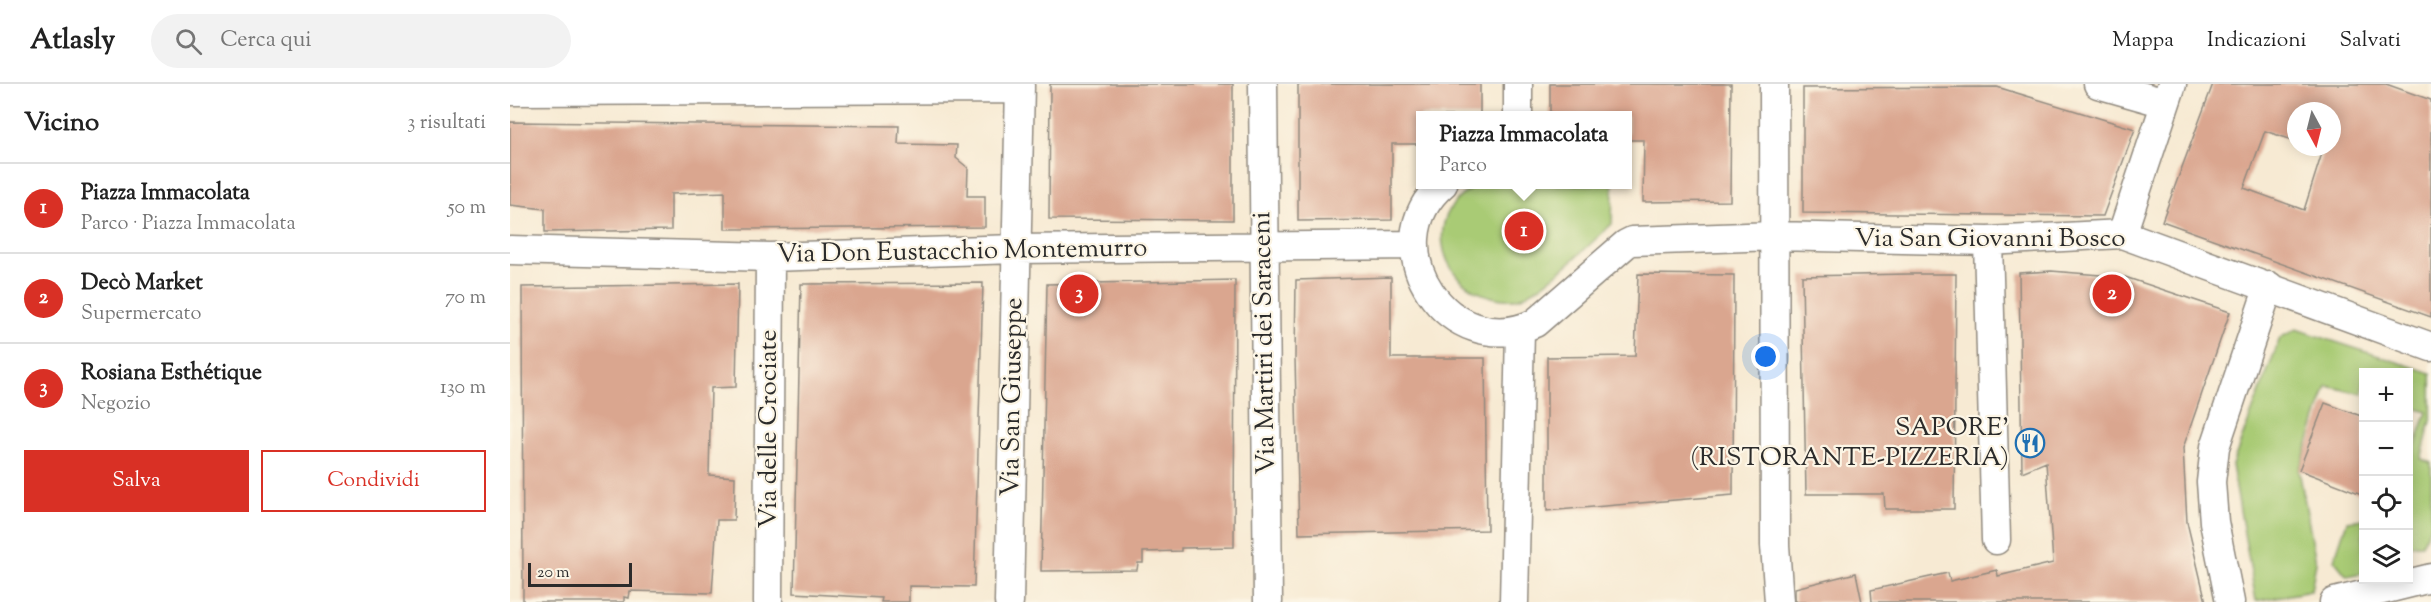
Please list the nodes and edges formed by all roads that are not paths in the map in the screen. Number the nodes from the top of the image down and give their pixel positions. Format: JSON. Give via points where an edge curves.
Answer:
{"nodes":[{"id":1,"x":1263,"y":84,"type":"edge"},
{"id":2,"x":1518,"y":84,"type":"edge"},
{"id":3,"x":1774,"y":84,"type":"edge"},
{"id":4,"x":2098,"y":84,"type":"edge"},
{"id":5,"x":1020,"y":86,"type":"edge"},
{"id":6,"x":510,"y":91,"type":"edge"},
{"id":7,"x":2168,"y":93,"type":"edge"},
{"id":8,"x":1518,"y":111,"type":"edge"},
{"id":9,"x":1438,"y":189,"type":"edge"},
{"id":10,"x":2122,"y":234,"type":"junction"},
{"id":11,"x":1775,"y":236,"type":"junction"},
{"id":12,"x":1988,"y":241,"type":"junction"},
{"id":13,"x":1415,"y":245,"type":"junction"},
{"id":14,"x":1263,"y":247,"type":"junction"},
{"id":15,"x":1016,"y":249,"type":"junction"},
{"id":16,"x":510,"y":250,"type":"edge"},
{"id":17,"x":770,"y":257,"type":"junction"},
{"id":18,"x":2269,"y":286,"type":"junction"},
{"id":19,"x":1520,"y":330,"type":"junction"},
{"id":20,"x":2431,"y":346,"type":"edge"},
{"id":21,"x":1996,"y":540,"type":"dead end"},
{"id":22,"x":2431,"y":578,"type":"edge"},
{"id":23,"x":768,"y":602,"type":"edge"},
{"id":24,"x":1009,"y":602,"type":"edge"},
{"id":25,"x":1268,"y":602,"type":"edge"},
{"id":26,"x":1514,"y":602,"type":"edge"},
{"id":27,"x":1779,"y":602,"type":"edge"},
{"id":28,"x":2230,"y":602,"type":"edge"},
{"id":29,"x":2334,"y":602,"type":"edge"}],
"edges":[{"from":1,"to":14,"type":"street","name":"Via Martiri dei Saraceni"},
{"from":2,"to":8,"type":"street"},
{"from":3,"to":11,"type":"street"},
{"from":4,"to":7,"type":"street"},
{"from":5,"to":6,"type":"street"},
{"from":5,"to":15,"type":"street","name":"Via San Giuseppe"},
{"from":7,"to":10,"type":"street"},
{"from":9,"to":13,"type":"street","via":[[1425,204],[1416,226]]},
{"from":10,"to":12,"type":"street","name":"Via San Giovanni Bosco"},
{"from":10,"to":18,"type":"street","name":"Via San Giovanni Bosco"},
{"from":11,"to":12,"type":"street","name":"Via San Giovanni Bosco"},
{"from":11,"to":19,"type":"street","name":"Via San Giovanni Bosco","via":[[1626,244],[1535,322]]},
{"from":11,"to":27,"type":"street","via":[[1775,545]]},
{"from":12,"to":21,"type":"street"},
{"from":13,"to":14,"type":"street","name":"Via Don Eustacchio Montemurro"},
{"from":13,"to":19,"type":"street","via":[[1418,268],[1427,289],[1442,308],[1465,324],[1486,331]]},
{"from":14,"to":15,"type":"street","name":"Via Don Eustacchio Montemurro"},
{"from":14,"to":25,"type":"street","name":"Via Martiri dei Saraceni"},
{"from":15,"to":17,"type":"street","name":"Via Don Eustacchio Montemurro"},
{"from":15,"to":24,"type":"street","name":"Via San Giuseppe"},
{"from":16,"to":17,"type":"street","name":"Via Don Eustacchio Montemurro"},
{"from":17,"to":23,"type":"street","name":"Via delle Crociate"},
{"from":18,"to":20,"type":"street","name":"Via San Giovanni Bosco"},
{"from":18,"to":28,"type":"street","via":[[2215,447],[2211,482],[2214,522]]},
{"from":19,"to":26,"type":"street"},
{"from":22,"to":29,"type":"street"}]}
